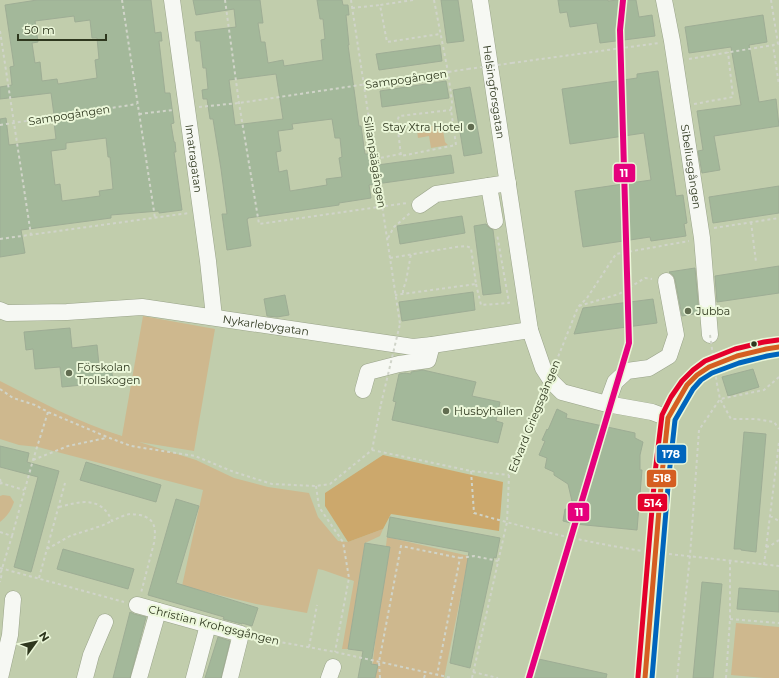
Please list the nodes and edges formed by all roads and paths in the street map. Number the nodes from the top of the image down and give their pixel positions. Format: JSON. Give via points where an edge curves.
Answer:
{"nodes":[{"id":1,"x":122,"y":0,"type":"edge"},
{"id":2,"x":172,"y":0,"type":"edge"},
{"id":3,"x":225,"y":0,"type":"edge"},
{"id":4,"x":351,"y":0,"type":"edge"},
{"id":5,"x":413,"y":0,"type":"edge"},
{"id":6,"x":434,"y":0,"type":"edge"},
{"id":7,"x":480,"y":0,"type":"edge"},
{"id":8,"x":664,"y":0,"type":"edge"},
{"id":9,"x":771,"y":0,"type":"edge"},
{"id":10,"x":380,"y":5,"type":"junction"},
{"id":11,"x":352,"y":8,"type":"junction"},
{"id":12,"x":0,"y":31,"type":"edge"},
{"id":13,"x":440,"y":34,"type":"junction"},
{"id":14,"x":672,"y":41,"type":"junction"},
{"id":15,"x":779,"y":44,"type":"edge"},
{"id":16,"x":773,"y":45,"type":"junction"},
{"id":17,"x":728,"y":52,"type":"junction"},
{"id":18,"x":675,"y":61,"type":"junction"},
{"id":19,"x":448,"y":72,"type":"junction"},
{"id":20,"x":364,"y":85,"type":"junction"},
{"id":21,"x":779,"y":85,"type":"edge"},
{"id":22,"x":239,"y":103,"type":"junction"},
{"id":23,"x":137,"y":104,"type":"junction"},
{"id":24,"x":682,"y":106,"type":"junction"},
{"id":25,"x":187,"y":108,"type":"junction"},
{"id":26,"x":451,"y":110,"type":"junction"},
{"id":27,"x":139,"y":114,"type":"junction"},
{"id":28,"x":14,"y":123,"type":"junction"},
{"id":29,"x":0,"y":125,"type":"edge"},
{"id":30,"x":400,"y":154,"type":"junction"},
{"id":31,"x":375,"y":159,"type":"junction"},
{"id":32,"x":508,"y":183,"type":"junction"},
{"id":33,"x":489,"y":186,"type":"junction"},
{"id":34,"x":382,"y":206,"type":"junction"},
{"id":35,"x":414,"y":210,"type":"junction"},
{"id":36,"x":201,"y":212,"type":"junction"},
{"id":37,"x":154,"y":218,"type":"junction"},
{"id":38,"x":779,"y":218,"type":"edge"},
{"id":39,"x":495,"y":221,"type":"joint"},
{"id":40,"x":751,"y":222,"type":"junction"},
{"id":41,"x":702,"y":234,"type":"junction"},
{"id":42,"x":31,"y":235,"type":"junction"},
{"id":43,"x":0,"y":239,"type":"edge"},
{"id":44,"x":387,"y":239,"type":"junction"},
{"id":45,"x":411,"y":254,"type":"junction"},
{"id":46,"x":390,"y":258,"type":"junction"},
{"id":47,"x":756,"y":262,"type":"dead end"},
{"id":48,"x":666,"y":281,"type":"joint"},
{"id":49,"x":476,"y":284,"type":"junction"},
{"id":50,"x":403,"y":294,"type":"junction"},
{"id":51,"x":395,"y":295,"type":"junction"},
{"id":52,"x":578,"y":307,"type":"junction"},
{"id":53,"x":0,"y":310,"type":"edge"},
{"id":54,"x":214,"y":317,"type":"junction"},
{"id":55,"x":530,"y":330,"type":"junction"},
{"id":56,"x":710,"y":336,"type":"joint"},
{"id":57,"x":432,"y":345,"type":"junction"},
{"id":58,"x":779,"y":347,"type":"edge"},
{"id":59,"x":779,"y":377,"type":"edge"},
{"id":60,"x":549,"y":378,"type":"junction"},
{"id":61,"x":0,"y":389,"type":"edge"},
{"id":62,"x":363,"y":390,"type":"dead end"},
{"id":63,"x":720,"y":399,"type":"junction"},
{"id":64,"x":606,"y":404,"type":"junction"},
{"id":65,"x":48,"y":412,"type":"junction"},
{"id":66,"x":668,"y":418,"type":"junction"},
{"id":67,"x":779,"y":429,"type":"edge"},
{"id":68,"x":107,"y":437,"type":"junction"},
{"id":69,"x":779,"y":442,"type":"edge"},
{"id":70,"x":372,"y":450,"type":"junction"},
{"id":71,"x":33,"y":460,"type":"junction"},
{"id":72,"x":471,"y":471,"type":"junction"},
{"id":73,"x":509,"y":475,"type":"junction"},
{"id":74,"x":0,"y":479,"type":"edge"},
{"id":75,"x":65,"y":483,"type":"dead end"},
{"id":76,"x":0,"y":484,"type":"edge"},
{"id":77,"x":316,"y":486,"type":"junction"},
{"id":78,"x":24,"y":490,"type":"junction"},
{"id":79,"x":59,"y":507,"type":"junction"},
{"id":80,"x":770,"y":516,"type":"junction"},
{"id":81,"x":112,"y":521,"type":"junction"},
{"id":82,"x":779,"y":521,"type":"edge"},
{"id":83,"x":507,"y":522,"type":"junction"},
{"id":84,"x":0,"y":532,"type":"edge"},
{"id":85,"x":12,"y":536,"type":"junction"},
{"id":86,"x":779,"y":540,"type":"edge"},
{"id":87,"x":766,"y":547,"type":"junction"},
{"id":88,"x":47,"y":549,"type":"junction"},
{"id":89,"x":690,"y":556,"type":"junction"},
{"id":90,"x":460,"y":558,"type":"junction"},
{"id":91,"x":498,"y":561,"type":"junction"},
{"id":92,"x":730,"y":561,"type":"junction"},
{"id":93,"x":764,"y":565,"type":"junction"},
{"id":94,"x":779,"y":566,"type":"edge"},
{"id":95,"x":1,"y":568,"type":"edge"},
{"id":96,"x":39,"y":578,"type":"junction"},
{"id":97,"x":0,"y":582,"type":"edge"},
{"id":98,"x":13,"y":599,"type":"dead end"},
{"id":99,"x":137,"y":605,"type":"junction"},
{"id":100,"x":317,"y":605,"type":"dead end"},
{"id":101,"x":158,"y":611,"type":"junction"},
{"id":102,"x":730,"y":619,"type":"junction"},
{"id":103,"x":105,"y":622,"type":"dead end"},
{"id":104,"x":779,"y":623,"type":"edge"},
{"id":105,"x":208,"y":625,"type":"junction"},
{"id":106,"x":241,"y":634,"type":"junction"},
{"id":107,"x":309,"y":647,"type":"junction"},
{"id":108,"x":379,"y":662,"type":"junction"},
{"id":109,"x":332,"y":666,"type":"edge"},
{"id":110,"x":426,"y":672,"type":"junction"},
{"id":111,"x":473,"y":672,"type":"junction"},
{"id":112,"x":437,"y":674,"type":"junction"},
{"id":113,"x":0,"y":678,"type":"edge"},
{"id":114,"x":85,"y":678,"type":"edge"},
{"id":115,"x":140,"y":678,"type":"edge"},
{"id":116,"x":194,"y":678,"type":"edge"},
{"id":117,"x":230,"y":678,"type":"edge"},
{"id":118,"x":380,"y":678,"type":"edge"},
{"id":119,"x":424,"y":678,"type":"edge"},
{"id":120,"x":452,"y":678,"type":"edge"},
{"id":121,"x":472,"y":678,"type":"edge"},
{"id":122,"x":498,"y":678,"type":"edge"},
{"id":123,"x":645,"y":678,"type":"edge"},
{"id":124,"x":677,"y":678,"type":"edge"},
{"id":125,"x":726,"y":678,"type":"edge"}],
"edges":[{"from":1,"to":23,"type":"path"},
{"from":2,"to":25,"type":"street","name":"Imatragatan"},
{"from":3,"to":22,"type":"path"},
{"from":4,"to":11,"type":"path","name":"Sillanpäägången"},
{"from":5,"to":10,"type":"path"},
{"from":6,"to":13,"type":"path"},
{"from":7,"to":32,"type":"street","name":"Helsingforsgatan"},
{"from":8,"to":14,"type":"street","name":"Sibeliusgången"},
{"from":9,"to":15,"type":"path"},
{"from":10,"to":11,"type":"path"},
{"from":10,"to":13,"type":"path","via":[[387,42]]},
{"from":11,"to":20,"type":"path","name":"Sillanpäägången"},
{"from":12,"to":28,"type":"path"},
{"from":13,"to":19,"type":"path"},
{"from":14,"to":18,"type":"street","name":"Sibeliusgången"},
{"from":14,"to":19,"type":"path","name":"Sampogången","bridge":true},
{"from":15,"to":16,"type":"path"},
{"from":16,"to":17,"type":"path"},
{"from":16,"to":21,"type":"path"},
{"from":17,"to":18,"type":"path"},
{"from":17,"to":24,"type":"path","via":[[733,97]]},
{"from":18,"to":24,"type":"street","name":"Sibeliusgången"},
{"from":19,"to":20,"type":"path","name":"Sampogången"},
{"from":19,"to":26,"type":"path"},
{"from":20,"to":22,"type":"path","name":"Sampogången"},
{"from":20,"to":31,"type":"path","name":"Sillanpäägången"},
{"from":22,"to":25,"type":"path","name":"Sampogången"},
{"from":22,"to":34,"type":"path","via":[[259,224]]},
{"from":23,"to":27,"type":"path"},
{"from":23,"to":28,"type":"path","name":"Sampogången"},
{"from":24,"to":41,"type":"street","name":"Sibeliusgången"},
{"from":25,"to":27,"type":"path","name":"Sampogången"},
{"from":25,"to":36,"type":"street","name":"Imatragatan"},
{"from":26,"to":30,"type":"path","via":[[399,116],[396,122]]},
{"from":26,"to":30,"type":"path","via":[[456,145],[401,156]]},
{"from":27,"to":37,"type":"path"},
{"from":28,"to":29,"type":"path","name":"Sampogången"},
{"from":28,"to":42,"type":"path"},
{"from":30,"to":31,"type":"path"},
{"from":31,"to":34,"type":"path","name":"Sillanpäägången"},
{"from":32,"to":33,"type":"street"},
{"from":32,"to":55,"type":"street","name":"Helsingforsgatan"},
{"from":33,"to":35,"type":"street","via":[[436,194]]},
{"from":33,"to":39,"type":"street"},
{"from":34,"to":35,"type":"path","via":[[407,203]]},
{"from":34,"to":44,"type":"path","name":"Sillanpäägången"},
{"from":35,"to":44,"type":"path","via":[[394,227]]},
{"from":36,"to":37,"type":"path"},
{"from":36,"to":54,"type":"street","name":"Imatragatan"},
{"from":37,"to":42,"type":"path"},
{"from":38,"to":40,"type":"path","name":"Edvard Griegsgången"},
{"from":39,"to":49,"type":"path","via":[[509,303],[481,305]]},
{"from":40,"to":41,"type":"path","name":"Edvard Griegsgången"},
{"from":40,"to":47,"type":"path"},
{"from":41,"to":52,"type":"path","name":"Edvard Griegsgången","via":[[616,254],[587,298]]},
{"from":41,"to":56,"type":"street","name":"Sibeliusgången"},
{"from":42,"to":43,"type":"path"},
{"from":44,"to":46,"type":"path","name":"Sillanpäägången"},
{"from":45,"to":46,"type":"path"},
{"from":45,"to":49,"type":"path","via":[[466,246],[471,248]]},
{"from":45,"to":50,"type":"path"},
{"from":46,"to":51,"type":"path","name":"Sillanpäägången"},
{"from":48,"to":52,"type":"path","via":[[645,278],[619,294]]},
{"from":48,"to":64,"type":"street","via":[[676,335],[669,356],[649,368],[627,371],[615,382]]},
{"from":49,"to":50,"type":"path"},
{"from":50,"to":51,"type":"path"},
{"from":51,"to":70,"type":"path","name":"Sillanpäägången","bridge":true,"via":[[400,324]]},
{"from":52,"to":60,"type":"path","name":"Edvard Griegsgången"},
{"from":53,"to":54,"type":"street","name":"Nykarlebygatan","via":[[7,313],[67,312],[142,307]]},
{"from":54,"to":57,"type":"street","name":"Nykarlebygatan","via":[[413,347]]},
{"from":55,"to":57,"type":"street","name":"Nykarlebygatan"},
{"from":55,"to":60,"type":"street","name":"Helsingforsgatan"},
{"from":56,"to":63,"type":"path","bridge":true},
{"from":57,"to":62,"type":"street","via":[[428,360],[368,372]]},
{"from":58,"to":66,"type":"street","via":[[737,356],[709,367],[687,385]]},
{"from":59,"to":63,"type":"path","via":[[764,390]]},
{"from":60,"to":64,"type":"street","name":"Helsingforsgatan","via":[[562,392]]},
{"from":60,"to":73,"type":"path","name":"Edvard Griegsgången"},
{"from":61,"to":65,"type":"path","via":[[13,398]]},
{"from":63,"to":67,"type":"path","via":[[731,419],[774,422]]},
{"from":63,"to":89,"type":"path","via":[[699,430]]},
{"from":64,"to":66,"type":"street","name":"Helsingforsgatan","via":[[652,412]]},
{"from":65,"to":68,"type":"path"},
{"from":65,"to":71,"type":"path"},
{"from":66,"to":123,"type":"street"},
{"from":68,"to":71,"type":"path","via":[[68,446]]},
{"from":68,"to":77,"type":"path","via":[[131,446],[195,456],[272,484]]},
{"from":69,"to":80,"type":"path"},
{"from":70,"to":72,"type":"path"},
{"from":70,"to":77,"type":"path","via":[[330,484]]},
{"from":71,"to":78,"type":"path"},
{"from":72,"to":73,"type":"path"},
{"from":72,"to":83,"type":"path","via":[[474,513]]},
{"from":73,"to":83,"type":"path","name":"Edvard Griegsgången"},
{"from":74,"to":76,"type":"path"},
{"from":75,"to":79,"type":"path"},
{"from":76,"to":78,"type":"path"},
{"from":77,"to":109,"type":"path","via":[[318,507],[342,542],[349,578]]},
{"from":78,"to":85,"type":"path"},
{"from":79,"to":81,"type":"path","via":[[88,502],[102,506]]},
{"from":79,"to":88,"type":"path"},
{"from":80,"to":82,"type":"path"},
{"from":80,"to":87,"type":"path"},
{"from":81,"to":88,"type":"path","via":[[70,536]]},
{"from":81,"to":99,"type":"path","via":[[132,514],[146,517],[154,524],[156,534]]},
{"from":83,"to":89,"type":"path","bridge":true,"via":[[608,546]]},
{"from":83,"to":91,"type":"path","name":"Edvard Griegsgången"},
{"from":84,"to":85,"type":"path"},
{"from":85,"to":95,"type":"path"},
{"from":86,"to":87,"type":"path"},
{"from":87,"to":93,"type":"path"},
{"from":88,"to":96,"type":"path"},
{"from":89,"to":92,"type":"path"},
{"from":89,"to":124,"type":"path"},
{"from":90,"to":91,"type":"path","via":[[474,556]]},
{"from":90,"to":108,"type":"path","via":[[401,546]]},
{"from":90,"to":112,"type":"path"},
{"from":91,"to":111,"type":"path","name":"Edvard Griegsgången"},
{"from":92,"to":93,"type":"path"},
{"from":92,"to":102,"type":"path"},
{"from":93,"to":94,"type":"path"},
{"from":95,"to":96,"type":"path","name":"Christian Krohgsgången"},
{"from":95,"to":97,"type":"path"},
{"from":96,"to":99,"type":"path","name":"Christian Krohgsgången"},
{"from":98,"to":113,"type":"street","via":[[10,635]]},
{"from":99,"to":101,"type":"street","name":"Christian Krohgsgången"},
{"from":100,"to":107,"type":"path"},
{"from":101,"to":105,"type":"street","name":"Christian Krohgsgången"},
{"from":101,"to":115,"type":"street"},
{"from":102,"to":104,"type":"path"},
{"from":102,"to":125,"type":"path"},
{"from":103,"to":114,"type":"street","via":[[91,655]]},
{"from":105,"to":106,"type":"street","name":"Christian Krohgsgången"},
{"from":105,"to":116,"type":"street"},
{"from":106,"to":107,"type":"path","name":"Christian Krohgsgången"},
{"from":106,"to":117,"type":"street"},
{"from":107,"to":109,"type":"path","name":"Christian Krohgsgången"},
{"from":108,"to":109,"type":"path","name":"Christian Krohgsgången"},
{"from":108,"to":110,"type":"path","name":"Christian Krohgsgången"},
{"from":108,"to":118,"type":"path"},
{"from":110,"to":112,"type":"path","name":"Christian Krohgsgången"},
{"from":110,"to":119,"type":"path"},
{"from":111,"to":121,"type":"path","name":"Edvard Griegsgången"},
{"from":111,"to":122,"type":"path"},
{"from":112,"to":120,"type":"path","name":"Christian Krohgsgången"}]}
